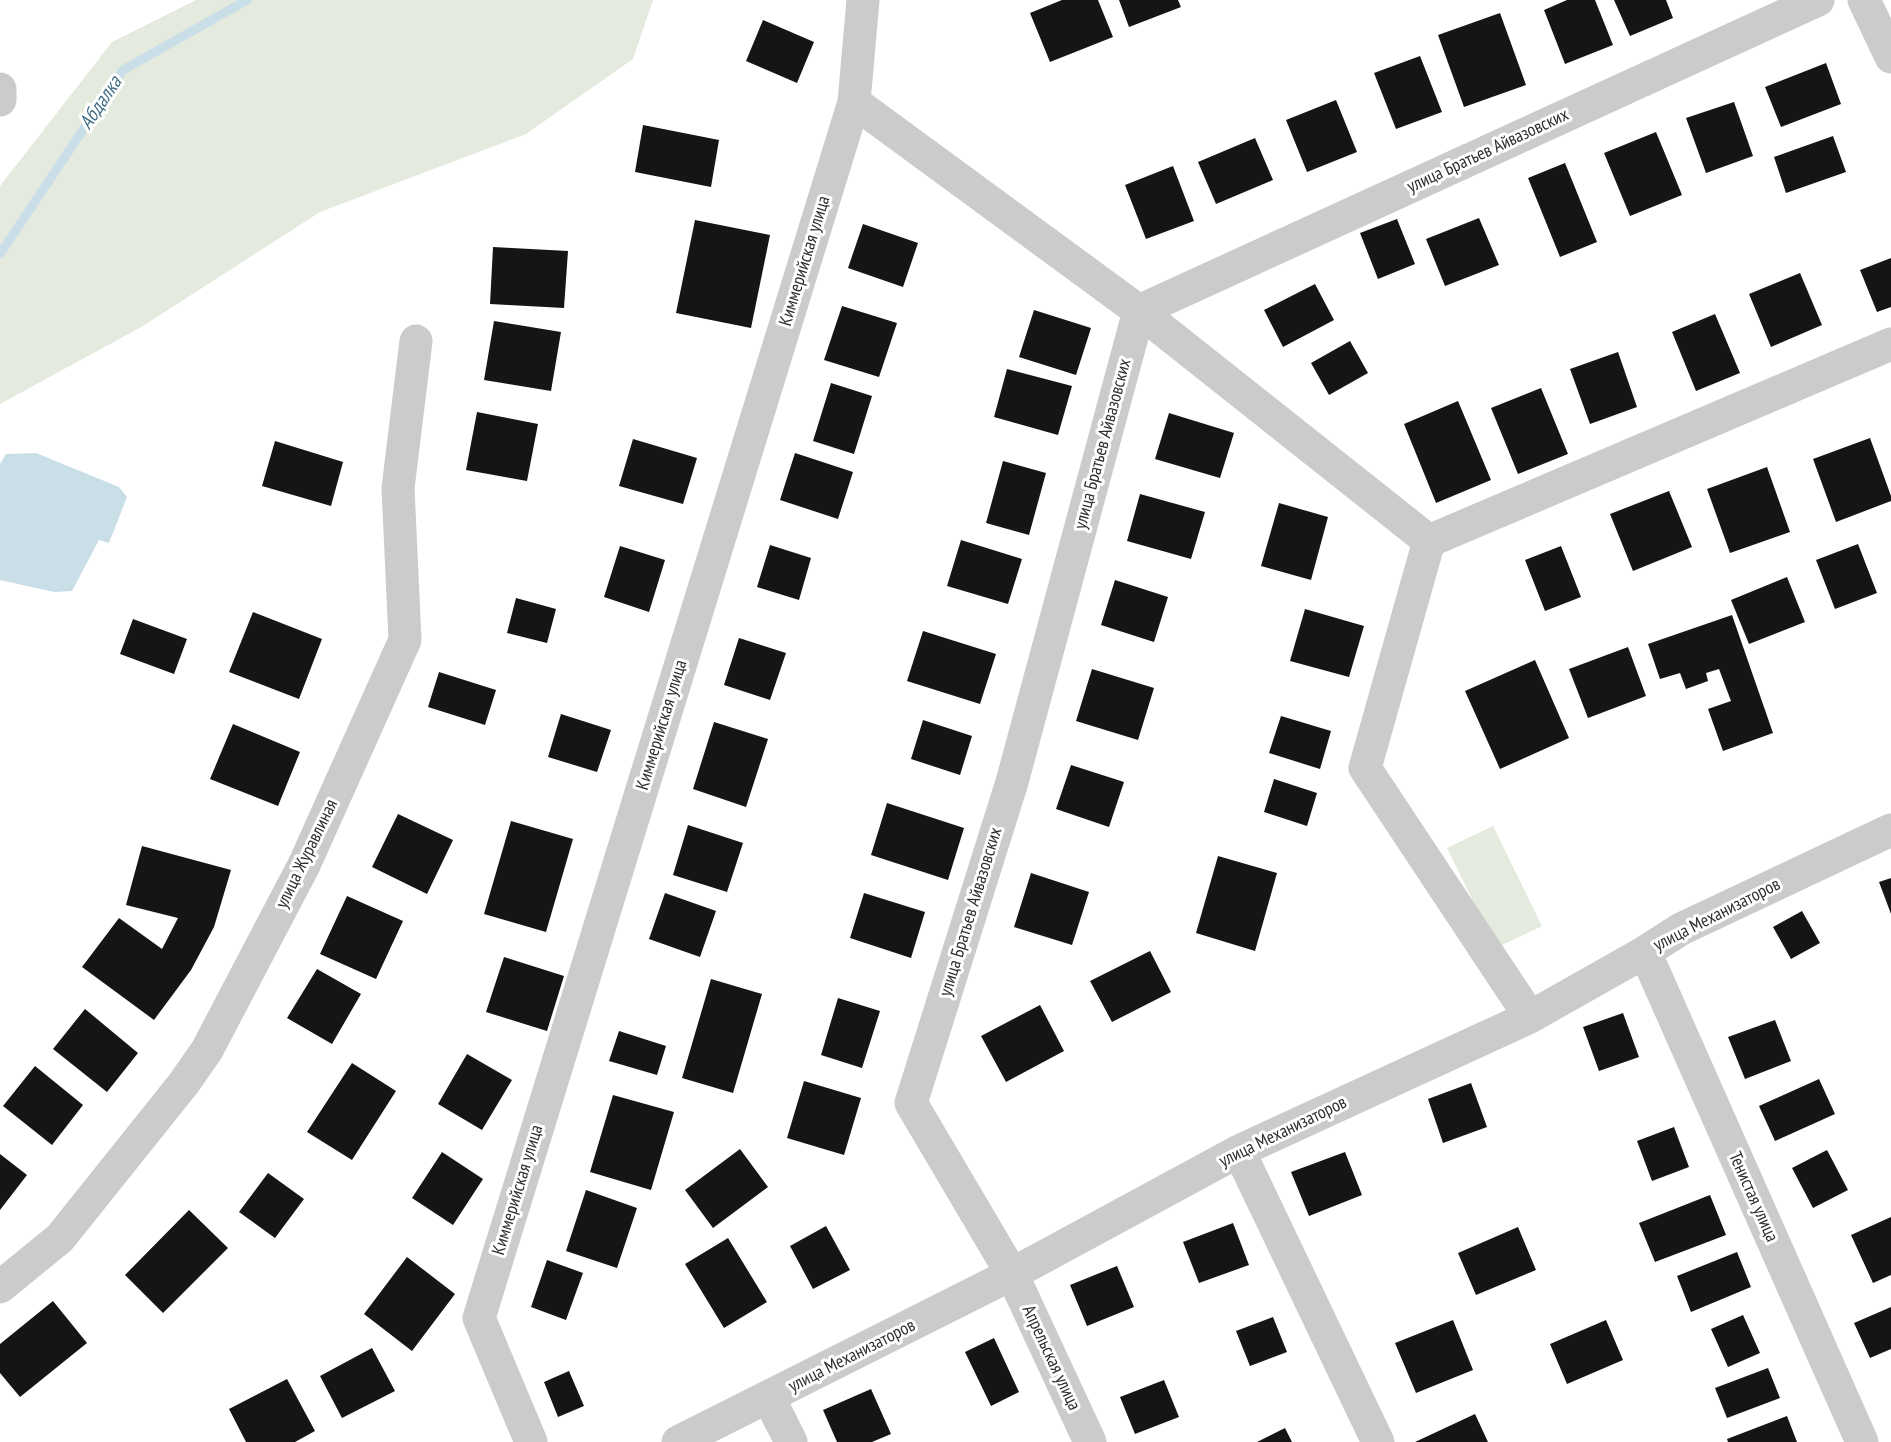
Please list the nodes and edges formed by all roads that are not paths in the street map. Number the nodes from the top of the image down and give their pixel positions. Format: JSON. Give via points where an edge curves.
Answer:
{"nodes":[{"id":1,"x":863,"y":0,"type":"edge"},
{"id":2,"x":1818,"y":0,"type":"edge"},
{"id":3,"x":1877,"y":13,"type":"edge"},
{"id":4,"x":1891,"y":57,"type":"edge"},
{"id":5,"x":0,"y":89,"type":"edge"},
{"id":6,"x":0,"y":100,"type":"edge"},
{"id":7,"x":854,"y":102,"type":"junction"},
{"id":8,"x":1139,"y":311,"type":"junction"},
{"id":9,"x":416,"y":341,"type":"dead end"},
{"id":10,"x":1891,"y":344,"type":"edge"},
{"id":11,"x":1429,"y":541,"type":"junction"},
{"id":12,"x":1891,"y":830,"type":"edge"},
{"id":13,"x":1645,"y":952,"type":"junction"},
{"id":14,"x":1530,"y":1017,"type":"junction"},
{"id":15,"x":1239,"y":1151,"type":"junction"},
{"id":16,"x":1012,"y":1274,"type":"junction"},
{"id":17,"x":0,"y":1287,"type":"edge"},
{"id":18,"x":769,"y":1398,"type":"junction"},
{"id":19,"x":531,"y":1442,"type":"edge"},
{"id":20,"x":678,"y":1442,"type":"edge"},
{"id":21,"x":790,"y":1442,"type":"edge"},
{"id":22,"x":1090,"y":1442,"type":"edge"},
{"id":23,"x":1378,"y":1442,"type":"edge"},
{"id":24,"x":1862,"y":1442,"type":"edge"}],
"edges":[{"from":1,"to":7,"type":"street","name":"Киммерийская улица"},
{"from":2,"to":8,"type":"street","name":"улица Братьев Айвазовских"},
{"from":3,"to":4,"type":"street"},
{"from":5,"to":6,"type":"street"},
{"from":7,"to":8,"type":"street"},
{"from":7,"to":19,"type":"street","name":"Киммерийская улица","via":[[478,1318]]},
{"from":8,"to":11,"type":"street"},
{"from":8,"to":16,"type":"street","name":"улица Братьев Айвазовских","via":[[1012,782],[911,1103]]},
{"from":9,"to":17,"type":"street","name":"улица Журавлиная","via":[[398,488],[405,640],[304,865],[207,1050],[60,1238]]},
{"from":10,"to":11,"type":"street"},
{"from":11,"to":14,"type":"street","via":[[1365,768]]},
{"from":12,"to":13,"type":"street","name":"улица Механизаторов","via":[[1681,929]]},
{"from":13,"to":14,"type":"street","name":"улица Механизаторов"},
{"from":13,"to":24,"type":"street","name":"Тенистая улица"},
{"from":14,"to":15,"type":"street","name":"улица Механизаторов"},
{"from":15,"to":16,"type":"street","name":"улица Механизаторов"},
{"from":15,"to":23,"type":"street"},
{"from":16,"to":18,"type":"street","name":"улица Механизаторов"},
{"from":16,"to":22,"type":"street","name":"Апрельская улица"},
{"from":18,"to":20,"type":"street","name":"улица Механизаторов"},
{"from":18,"to":21,"type":"street"}]}
